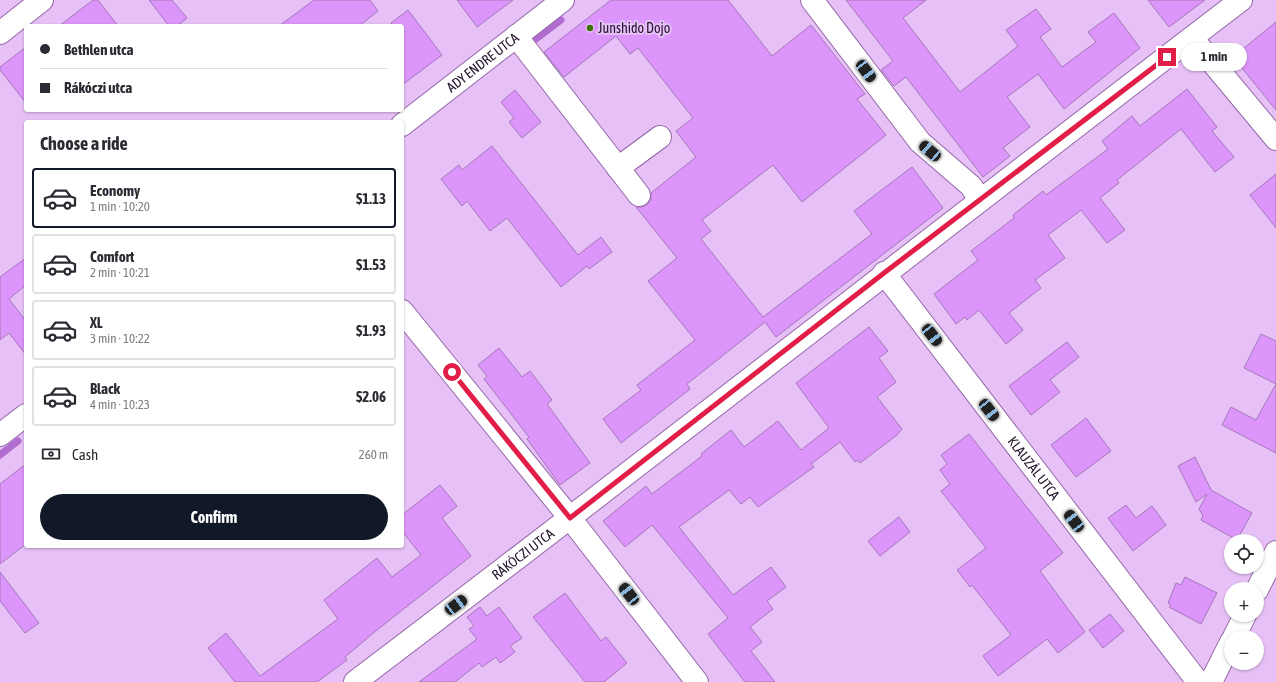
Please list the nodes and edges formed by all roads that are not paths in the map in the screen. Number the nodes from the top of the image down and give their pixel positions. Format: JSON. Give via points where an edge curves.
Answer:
{"nodes":[{"id":1,"x":42,"y":0,"type":"edge"},
{"id":2,"x":563,"y":0,"type":"edge"},
{"id":3,"x":812,"y":0,"type":"edge"},
{"id":4,"x":1241,"y":0,"type":"edge"},
{"id":5,"x":0,"y":33,"type":"edge"},
{"id":6,"x":516,"y":36,"type":"junction"},
{"id":7,"x":1192,"y":38,"type":"junction"},
{"id":8,"x":404,"y":123,"type":"edge"},
{"id":9,"x":660,"y":137,"type":"dead end"},
{"id":10,"x":1276,"y":139,"type":"edge"},
{"id":11,"x":618,"y":168,"type":"junction"},
{"id":12,"x":639,"y":195,"type":"dead end"},
{"id":13,"x":980,"y":200,"type":"junction"},
{"id":14,"x":884,"y":273,"type":"junction"},
{"id":15,"x":404,"y":313,"type":"edge"},
{"id":16,"x":24,"y":417,"type":"edge"},
{"id":17,"x":0,"y":435,"type":"edge"},
{"id":18,"x":570,"y":518,"type":"junction"},
{"id":19,"x":1276,"y":552,"type":"edge"},
{"id":20,"x":1261,"y":582,"type":"edge"},
{"id":21,"x":1224,"y":656,"type":"edge"},
{"id":22,"x":355,"y":682,"type":"edge"},
{"id":23,"x":697,"y":682,"type":"edge"},
{"id":24,"x":1198,"y":682,"type":"edge"},
{"id":25,"x":1211,"y":682,"type":"edge"}],
"edges":[{"from":1,"to":5,"type":"street"},
{"from":2,"to":6,"type":"street","name":"ADY ENDRE UTCA"},
{"from":3,"to":13,"type":"street","via":[[920,142],[971,186]]},
{"from":4,"to":7,"type":"street","name":"RÁKÓCZI UTCA"},
{"from":6,"to":8,"type":"street","name":"ADY ENDRE UTCA"},
{"from":6,"to":11,"type":"street"},
{"from":7,"to":10,"type":"street"},
{"from":7,"to":13,"type":"street","name":"RÁKÓCZI UTCA"},
{"from":9,"to":11,"type":"street"},
{"from":11,"to":12,"type":"street"},
{"from":13,"to":14,"type":"street","name":"RÁKÓCZI UTCA"},
{"from":14,"to":18,"type":"street","name":"RÁKÓCZI UTCA"},
{"from":14,"to":24,"type":"street","name":"KLAUZÁL UTCA"},
{"from":15,"to":18,"type":"street"},
{"from":16,"to":17,"type":"street"},
{"from":18,"to":22,"type":"street","name":"RÁKÓCZI UTCA"},
{"from":18,"to":23,"type":"street"},
{"from":19,"to":20,"type":"street"},
{"from":21,"to":25,"type":"street"}]}
